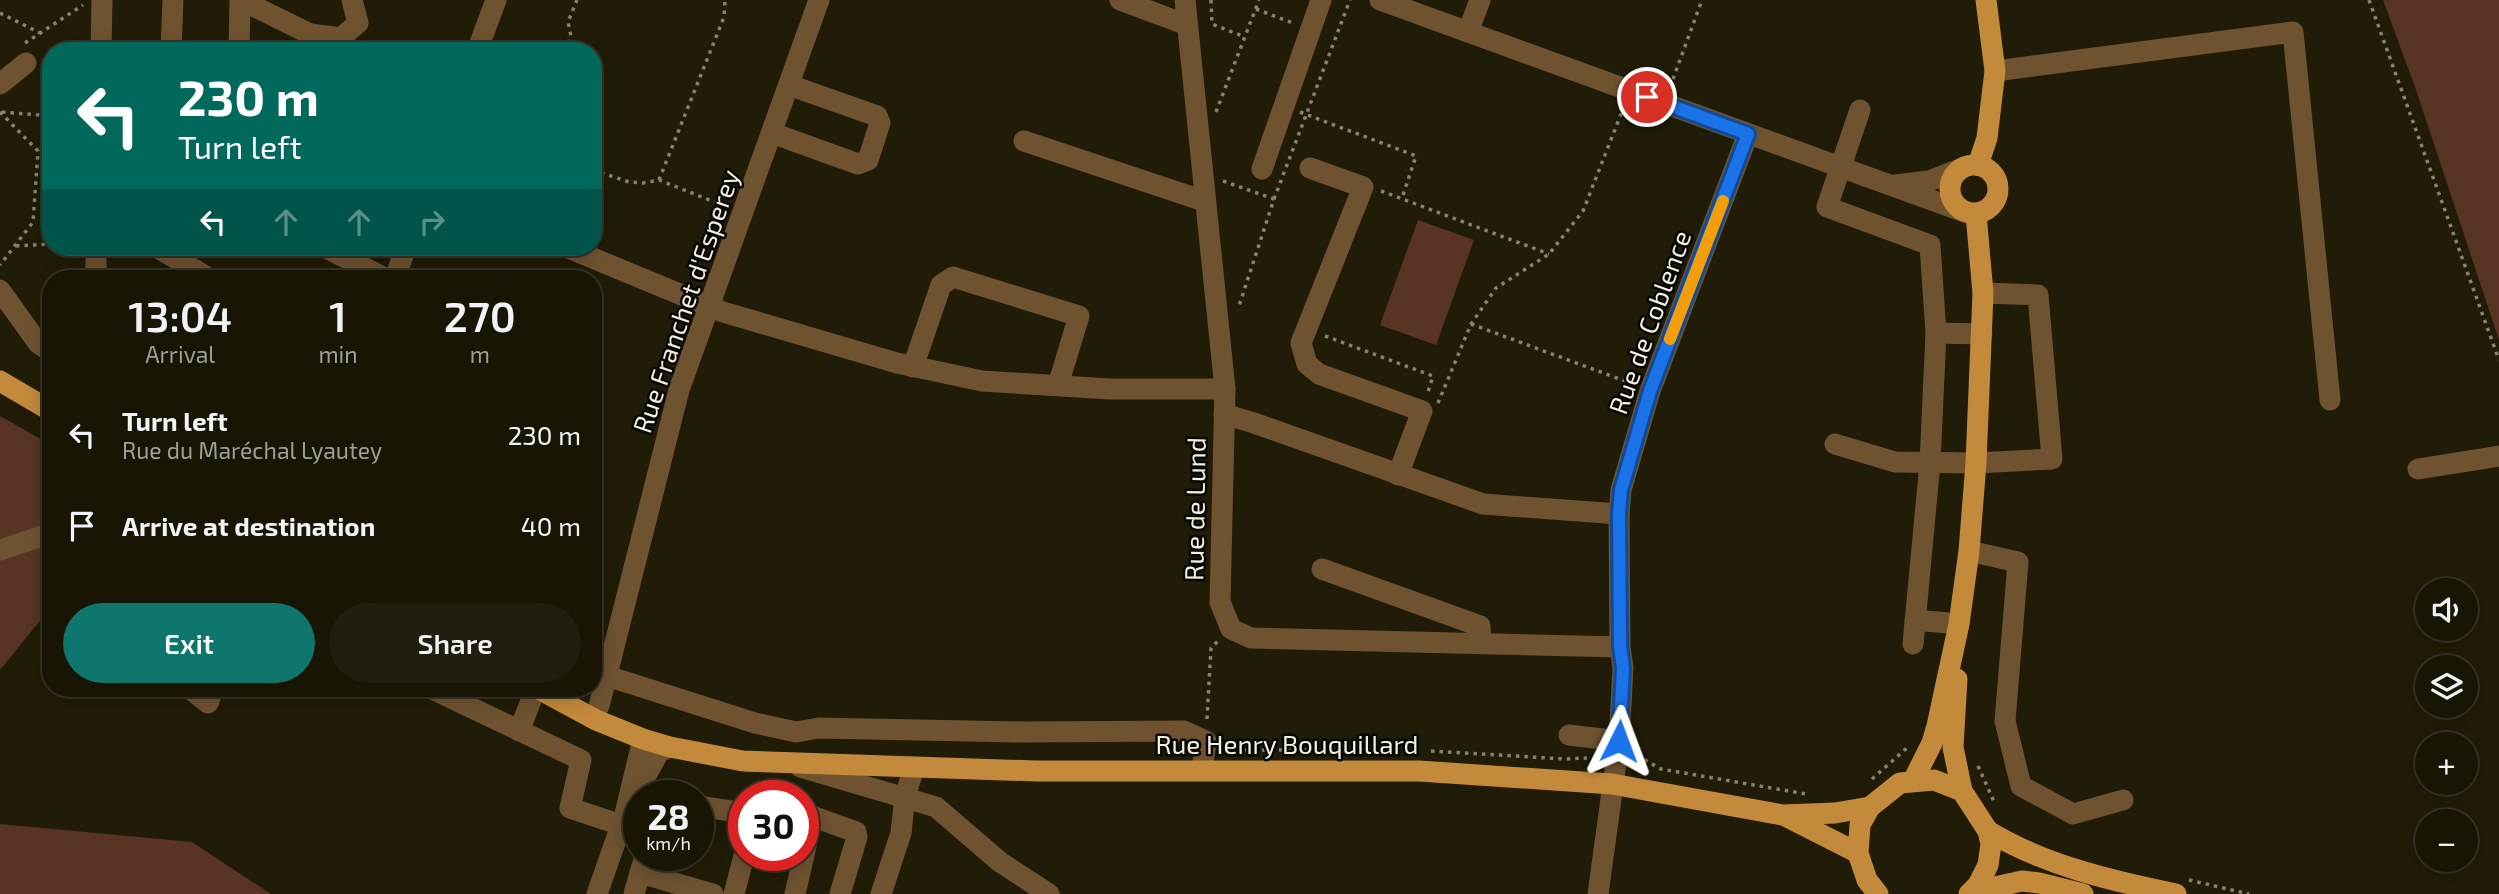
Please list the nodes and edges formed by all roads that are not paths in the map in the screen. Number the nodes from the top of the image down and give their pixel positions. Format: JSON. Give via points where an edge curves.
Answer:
{"nodes":[{"id":1,"x":102,"y":0,"type":"edge"},
{"id":2,"x":173,"y":0,"type":"edge"},
{"id":3,"x":241,"y":0,"type":"edge"},
{"id":4,"x":352,"y":0,"type":"edge"},
{"id":5,"x":496,"y":0,"type":"edge"},
{"id":6,"x":819,"y":0,"type":"edge"},
{"id":7,"x":1120,"y":0,"type":"edge"},
{"id":8,"x":1185,"y":0,"type":"edge"},
{"id":9,"x":1321,"y":0,"type":"edge"},
{"id":10,"x":1380,"y":0,"type":"edge"},
{"id":11,"x":1480,"y":0,"type":"edge"},
{"id":12,"x":1986,"y":0,"type":"edge"},
{"id":13,"x":1187,"y":25,"type":"junction"},
{"id":14,"x":1468,"y":32,"type":"junction"},
{"id":15,"x":101,"y":42,"type":"edge"},
{"id":16,"x":172,"y":42,"type":"edge"},
{"id":17,"x":239,"y":42,"type":"edge"},
{"id":18,"x":310,"y":42,"type":"edge"},
{"id":19,"x":480,"y":42,"type":"edge"},
{"id":20,"x":26,"y":63,"type":"road end"},
{"id":21,"x":1995,"y":71,"type":"junction"},
{"id":22,"x":0,"y":84,"type":"edge"},
{"id":23,"x":789,"y":85,"type":"junction"},
{"id":24,"x":1860,"y":110,"type":"dead end"},
{"id":25,"x":772,"y":133,"type":"junction"},
{"id":26,"x":1748,"y":134,"type":"junction"},
{"id":27,"x":1024,"y":141,"type":"dead end"},
{"id":28,"x":1840,"y":167,"type":"junction"},
{"id":29,"x":1969,"y":167,"type":"junction"},
{"id":30,"x":1310,"y":168,"type":"dead end"},
{"id":31,"x":1262,"y":169,"type":"dead end"},
{"id":32,"x":1890,"y":185,"type":"junction"},
{"id":33,"x":1204,"y":201,"type":"junction"},
{"id":34,"x":1971,"y":214,"type":"junction"},
{"id":35,"x":171,"y":256,"type":"edge"},
{"id":36,"x":342,"y":256,"type":"edge"},
{"id":37,"x":588,"y":256,"type":"edge"},
{"id":38,"x":195,"y":270,"type":"edge"},
{"id":39,"x":369,"y":270,"type":"edge"},
{"id":40,"x":0,"y":290,"type":"edge"},
{"id":41,"x":1983,"y":293,"type":"junction"},
{"id":42,"x":707,"y":306,"type":"junction"},
{"id":43,"x":1936,"y":333,"type":"junction"},
{"id":44,"x":1982,"y":334,"type":"junction"},
{"id":45,"x":42,"y":346,"type":"edge"},
{"id":46,"x":913,"y":367,"type":"junction"},
{"id":47,"x":0,"y":382,"type":"edge"},
{"id":48,"x":1058,"y":385,"type":"junction"},
{"id":49,"x":1225,"y":389,"type":"junction"},
{"id":50,"x":2330,"y":400,"type":"dead end"},
{"id":51,"x":42,"y":406,"type":"edge"},
{"id":52,"x":1224,"y":414,"type":"junction"},
{"id":53,"x":1835,"y":444,"type":"dead end"},
{"id":54,"x":2499,"y":456,"type":"edge"},
{"id":55,"x":1930,"y":463,"type":"junction"},
{"id":56,"x":1976,"y":463,"type":"junction"},
{"id":57,"x":2418,"y":469,"type":"dead end"},
{"id":58,"x":1398,"y":475,"type":"junction"},
{"id":59,"x":1619,"y":514,"type":"junction"},
{"id":60,"x":42,"y":536,"type":"edge"},
{"id":61,"x":0,"y":550,"type":"edge"},
{"id":62,"x":1969,"y":551,"type":"junction"},
{"id":63,"x":1322,"y":569,"type":"dead end"},
{"id":64,"x":1915,"y":620,"type":"junction"},
{"id":65,"x":1959,"y":624,"type":"junction"},
{"id":66,"x":1481,"y":643,"type":"junction"},
{"id":67,"x":1913,"y":644,"type":"dead end"},
{"id":68,"x":1620,"y":646,"type":"junction"},
{"id":69,"x":607,"y":677,"type":"junction"},
{"id":70,"x":602,"y":695,"type":"edge"},
{"id":71,"x":449,"y":697,"type":"edge"},
{"id":72,"x":533,"y":697,"type":"edge"},
{"id":73,"x":554,"y":697,"type":"edge"},
{"id":74,"x":568,"y":697,"type":"edge"},
{"id":75,"x":601,"y":697,"type":"edge"},
{"id":76,"x":599,"y":706,"type":"junction"},
{"id":77,"x":519,"y":731,"type":"junction"},
{"id":78,"x":1569,"y":735,"type":"dead end"},
{"id":79,"x":643,"y":739,"type":"junction"},
{"id":80,"x":1943,"y":745,"type":"junction"},
{"id":81,"x":670,"y":747,"type":"junction"},
{"id":82,"x":1618,"y":748,"type":"junction"},
{"id":83,"x":747,"y":755,"type":"junction"},
{"id":84,"x":788,"y":763,"type":"junction"},
{"id":85,"x":914,"y":768,"type":"junction"},
{"id":86,"x":1202,"y":770,"type":"junction"},
{"id":87,"x":633,"y":780,"type":"edge"},
{"id":88,"x":644,"y":780,"type":"edge"},
{"id":89,"x":1913,"y":781,"type":"junction"},
{"id":90,"x":1612,"y":784,"type":"junction"},
{"id":91,"x":1962,"y":791,"type":"junction"},
{"id":92,"x":905,"y":796,"type":"junction"},
{"id":93,"x":1866,"y":796,"type":"junction"},
{"id":94,"x":2123,"y":800,"type":"dead end"},
{"id":95,"x":1783,"y":815,"type":"junction"},
{"id":96,"x":819,"y":818,"type":"edge"},
{"id":97,"x":623,"y":820,"type":"joint"},
{"id":98,"x":1988,"y":831,"type":"junction"},
{"id":99,"x":1858,"y":853,"type":"junction"},
{"id":100,"x":641,"y":871,"type":"edge"},
{"id":101,"x":659,"y":871,"type":"edge"},
{"id":102,"x":740,"y":871,"type":"edge"},
{"id":103,"x":799,"y":871,"type":"edge"},
{"id":104,"x":1021,"y":886,"type":"edge"},
{"id":105,"x":2179,"y":886,"type":"edge"},
{"id":106,"x":1971,"y":893,"type":"edge"},
{"id":107,"x":597,"y":894,"type":"edge"},
{"id":108,"x":634,"y":894,"type":"edge"},
{"id":109,"x":713,"y":894,"type":"edge"},
{"id":110,"x":734,"y":894,"type":"edge"},
{"id":111,"x":795,"y":894,"type":"edge"},
{"id":112,"x":840,"y":894,"type":"edge"},
{"id":113,"x":881,"y":894,"type":"edge"},
{"id":114,"x":1049,"y":894,"type":"edge"},
{"id":115,"x":1598,"y":894,"type":"edge"},
{"id":116,"x":1878,"y":894,"type":"edge"},
{"id":117,"x":2083,"y":894,"type":"edge"}],
"edges":[{"from":1,"to":15,"type":"street"},
{"from":2,"to":16,"type":"street"},
{"from":3,"to":17,"type":"street"},
{"from":3,"to":18,"type":"street"},
{"from":4,"to":18,"type":"street","via":[[358,23],[341,38]]},
{"from":5,"to":19,"type":"street"},
{"from":6,"to":23,"type":"street","name":"Rue Franchet d'Esperey"},
{"from":7,"to":13,"type":"street"},
{"from":8,"to":13,"type":"street","name":"Rue de Lund"},
{"from":9,"to":31,"type":"street"},
{"from":10,"to":14,"type":"street"},
{"from":11,"to":14,"type":"street"},
{"from":12,"to":21,"type":"main road"},
{"from":13,"to":33,"type":"street","name":"Rue de Lund"},
{"from":14,"to":26,"type":"street"},
{"from":20,"to":22,"type":"street"},
{"from":21,"to":29,"type":"main road","via":[[1987,138]]},
{"from":21,"to":50,"type":"street","via":[[2293,32]]},
{"from":23,"to":25,"type":"street","name":"Rue Franchet d'Esperey"},
{"from":23,"to":25,"type":"street","via":[[877,116],[880,123],[868,160],[858,164]]},
{"from":24,"to":28,"type":"street"},
{"from":25,"to":42,"type":"street","name":"Rue Franchet d'Esperey"},
{"from":26,"to":28,"type":"street"},
{"from":26,"to":59,"type":"street","name":"Rue de Coblence","via":[[1650,391],[1621,490]]},
{"from":27,"to":33,"type":"street"},
{"from":28,"to":32,"type":"street"},
{"from":28,"to":43,"type":"street","via":[[1827,207],[1930,245]]},
{"from":29,"to":32,"type":"street","via":[[1929,181]]},
{"from":29,"to":34,"type":"main road","via":[[1951,182],[1951,197],[1960,210]]},
{"from":29,"to":34,"type":"main road","via":[[1992,172],[1999,186],[1990,208]]},
{"from":30,"to":58,"type":"street","via":[[1363,187],[1301,343],[1307,364],[1319,374],[1430,407]]},
{"from":32,"to":34,"type":"street"},
{"from":33,"to":49,"type":"street","name":"Rue de Lund"},
{"from":34,"to":41,"type":"main road"},
{"from":35,"to":38,"type":"street"},
{"from":36,"to":39,"type":"street"},
{"from":37,"to":42,"type":"street"},
{"from":40,"to":45,"type":"street"},
{"from":41,"to":44,"type":"main road"},
{"from":41,"to":56,"type":"street","via":[[2038,295],[2052,458]]},
{"from":42,"to":46,"type":"street"},
{"from":42,"to":69,"type":"street","name":"Rue Franchet d'Esperey","via":[[679,390]]},
{"from":43,"to":44,"type":"street"},
{"from":43,"to":55,"type":"street"},
{"from":44,"to":56,"type":"main road"},
{"from":46,"to":48,"type":"street","via":[[982,381]]},
{"from":46,"to":48,"type":"street","via":[[941,285],[953,277],[1079,316]]},
{"from":47,"to":51,"type":"main road"},
{"from":48,"to":49,"type":"street"},
{"from":49,"to":52,"type":"street","name":"Rue de Lund"},
{"from":52,"to":58,"type":"street"},
{"from":52,"to":66,"type":"street","name":"Rue de Lund","via":[[1220,603],[1231,629],[1251,638]]},
{"from":53,"to":55,"type":"street","via":[[1895,463]]},
{"from":54,"to":57,"type":"street"},
{"from":55,"to":56,"type":"street"},
{"from":55,"to":64,"type":"street"},
{"from":56,"to":62,"type":"main road"},
{"from":58,"to":59,"type":"street","via":[[1483,505]]},
{"from":59,"to":68,"type":"street","name":"Rue de Coblence"},
{"from":60,"to":61,"type":"street"},
{"from":62,"to":65,"type":"main road"},
{"from":62,"to":94,"type":"street","via":[[2018,562],[2005,721],[2021,786],[2073,814]]},
{"from":63,"to":66,"type":"street","via":[[1480,626]]},
{"from":64,"to":65,"type":"street"},
{"from":64,"to":67,"type":"street"},
{"from":65,"to":80,"type":"main road"},
{"from":66,"to":68,"type":"street"},
{"from":68,"to":82,"type":"street","name":"Rue de Coblence"},
{"from":69,"to":70,"type":"street","name":"Rue Franchet d'Esperey"},
{"from":69,"to":86,"type":"street","via":[[796,732],[819,728],[1184,730],[1206,741]]},
{"from":71,"to":77,"type":"street"},
{"from":72,"to":77,"type":"street"},
{"from":73,"to":79,"type":"main road","name":"Rue Henry Bouquillard"},
{"from":74,"to":76,"type":"main road","name":"Rue Henry Bouquillard"},
{"from":75,"to":76,"type":"street","name":"Rue Franchet d'Esperey"},
{"from":76,"to":83,"type":"main road","name":"Rue Henry Bouquillard"},
{"from":77,"to":97,"type":"street","via":[[581,760],[570,807]]},
{"from":78,"to":82,"type":"street"},
{"from":79,"to":81,"type":"main road","name":"Rue Henry Bouquillard"},
{"from":79,"to":83,"type":"main road","name":"Rue Henry Bouquillard"},
{"from":79,"to":87,"type":"street"},
{"from":80,"to":89,"type":"main road"},
{"from":80,"to":91,"type":"main road"},
{"from":81,"to":84,"type":"main road","name":"Rue Henry Bouquillard","via":[[743,761]]},
{"from":81,"to":88,"type":"street","via":[[659,752]]},
{"from":82,"to":90,"type":"street","name":"Rue de Coblence"},
{"from":83,"to":84,"type":"main road","name":"Rue Henry Bouquillard"},
{"from":84,"to":85,"type":"main road","name":"Rue Henry Bouquillard"},
{"from":84,"to":92,"type":"street"},
{"from":85,"to":86,"type":"main road","name":"Rue Henry Bouquillard"},
{"from":85,"to":92,"type":"street"},
{"from":86,"to":90,"type":"main road","name":"Rue Henry Bouquillard","via":[[1419,771]]},
{"from":89,"to":91,"type":"main road","via":[[1934,780]]},
{"from":89,"to":93,"type":"main road"},
{"from":90,"to":95,"type":"main road","name":"Rue Henry Bouquillard"},
{"from":90,"to":115,"type":"street","name":"Rue de Coblence"},
{"from":91,"to":98,"type":"main road"},
{"from":92,"to":104,"type":"street","via":[[936,807]]},
{"from":92,"to":113,"type":"street","via":[[901,833]]},
{"from":93,"to":95,"type":"main road","name":"Rue Henry Bouquillard","via":[[1835,813]]},
{"from":93,"to":99,"type":"main road"},
{"from":95,"to":99,"type":"main road","name":"Rue Henry Bouquillard"},
{"from":96,"to":112,"type":"street","via":[[856,832]]},
{"from":97,"to":107,"type":"street"},
{"from":98,"to":105,"type":"main road","via":[[2020,850],[2070,867]]},
{"from":98,"to":106,"type":"main road","via":[[1988,865]]},
{"from":99,"to":116,"type":"main road","via":[[1867,880]]},
{"from":100,"to":108,"type":"street"},
{"from":101,"to":109,"type":"street"},
{"from":102,"to":110,"type":"street"},
{"from":103,"to":111,"type":"street"},
{"from":104,"to":114,"type":"street"},
{"from":106,"to":117,"type":"main road","via":[[2022,881]]}]}
